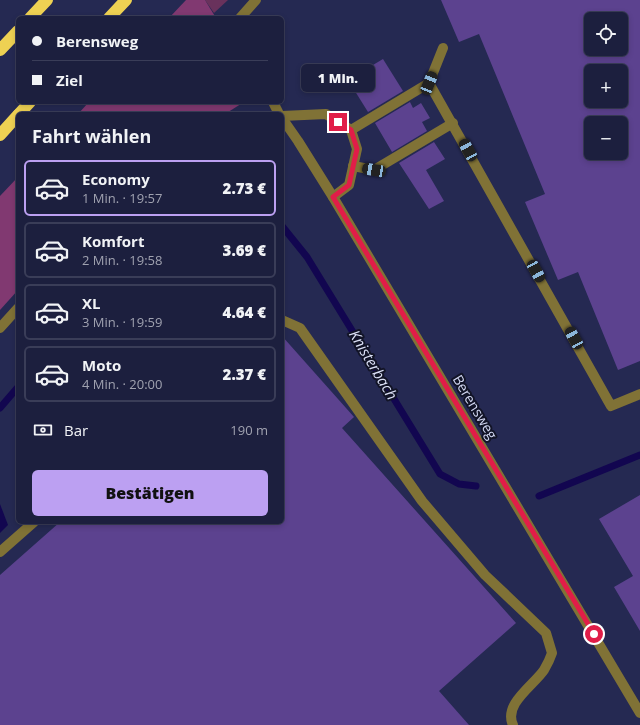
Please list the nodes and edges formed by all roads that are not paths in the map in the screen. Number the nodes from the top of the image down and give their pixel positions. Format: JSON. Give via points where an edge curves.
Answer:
{"nodes":[{"id":1,"x":47,"y":0,"type":"edge"},
{"id":2,"x":126,"y":0,"type":"edge"},
{"id":3,"x":256,"y":0,"type":"edge"},
{"id":4,"x":32,"y":16,"type":"edge"},
{"id":5,"x":111,"y":16,"type":"edge"},
{"id":6,"x":242,"y":16,"type":"edge"},
{"id":7,"x":16,"y":33,"type":"edge"},
{"id":8,"x":443,"y":48,"type":"dead end"},
{"id":9,"x":0,"y":50,"type":"edge"},
{"id":10,"x":429,"y":83,"type":"junction"},
{"id":11,"x":28,"y":104,"type":"edge"},
{"id":12,"x":22,"y":112,"type":"edge"},
{"id":13,"x":284,"y":117,"type":"edge"},
{"id":14,"x":16,"y":118,"type":"edge"},
{"id":15,"x":284,"y":120,"type":"edge"},
{"id":16,"x":453,"y":123,"type":"junction"},
{"id":17,"x":351,"y":130,"type":"junction"},
{"id":18,"x":0,"y":135,"type":"edge"},
{"id":19,"x":353,"y":166,"type":"junction"},
{"id":20,"x":333,"y":197,"type":"junction"},
{"id":21,"x":16,"y":310,"type":"edge"},
{"id":22,"x":284,"y":321,"type":"edge"},
{"id":23,"x":0,"y":328,"type":"edge"},
{"id":24,"x":640,"y":394,"type":"edge"},
{"id":25,"x":32,"y":524,"type":"edge"},
{"id":26,"x":0,"y":552,"type":"edge"},
{"id":27,"x":640,"y":713,"type":"edge"},
{"id":28,"x":513,"y":725,"type":"edge"}],
"edges":[{"from":1,"to":4,"type":"highway"},
{"from":2,"to":5,"type":"highway"},
{"from":3,"to":6,"type":"street"},
{"from":7,"to":9,"type":"highway"},
{"from":8,"to":10,"type":"street"},
{"from":10,"to":16,"type":"street"},
{"from":10,"to":17,"type":"street"},
{"from":11,"to":12,"type":"highway"},
{"from":13,"to":17,"type":"street","via":[[326,114]]},
{"from":14,"to":18,"type":"highway"},
{"from":15,"to":20,"type":"street","name":"Berensweg"},
{"from":16,"to":19,"type":"street","via":[[374,170]]},
{"from":16,"to":24,"type":"street","via":[[611,406]]},
{"from":17,"to":19,"type":"street","via":[[357,149]]},
{"from":19,"to":20,"type":"street","via":[[349,185]]},
{"from":20,"to":27,"type":"street","name":"Berensweg"},
{"from":21,"to":23,"type":"street"},
{"from":22,"to":28,"type":"street","via":[[300,328],[427,506],[485,575],[546,633],[552,653],[544,670],[514,704],[511,722]]},
{"from":25,"to":26,"type":"street"}]}
